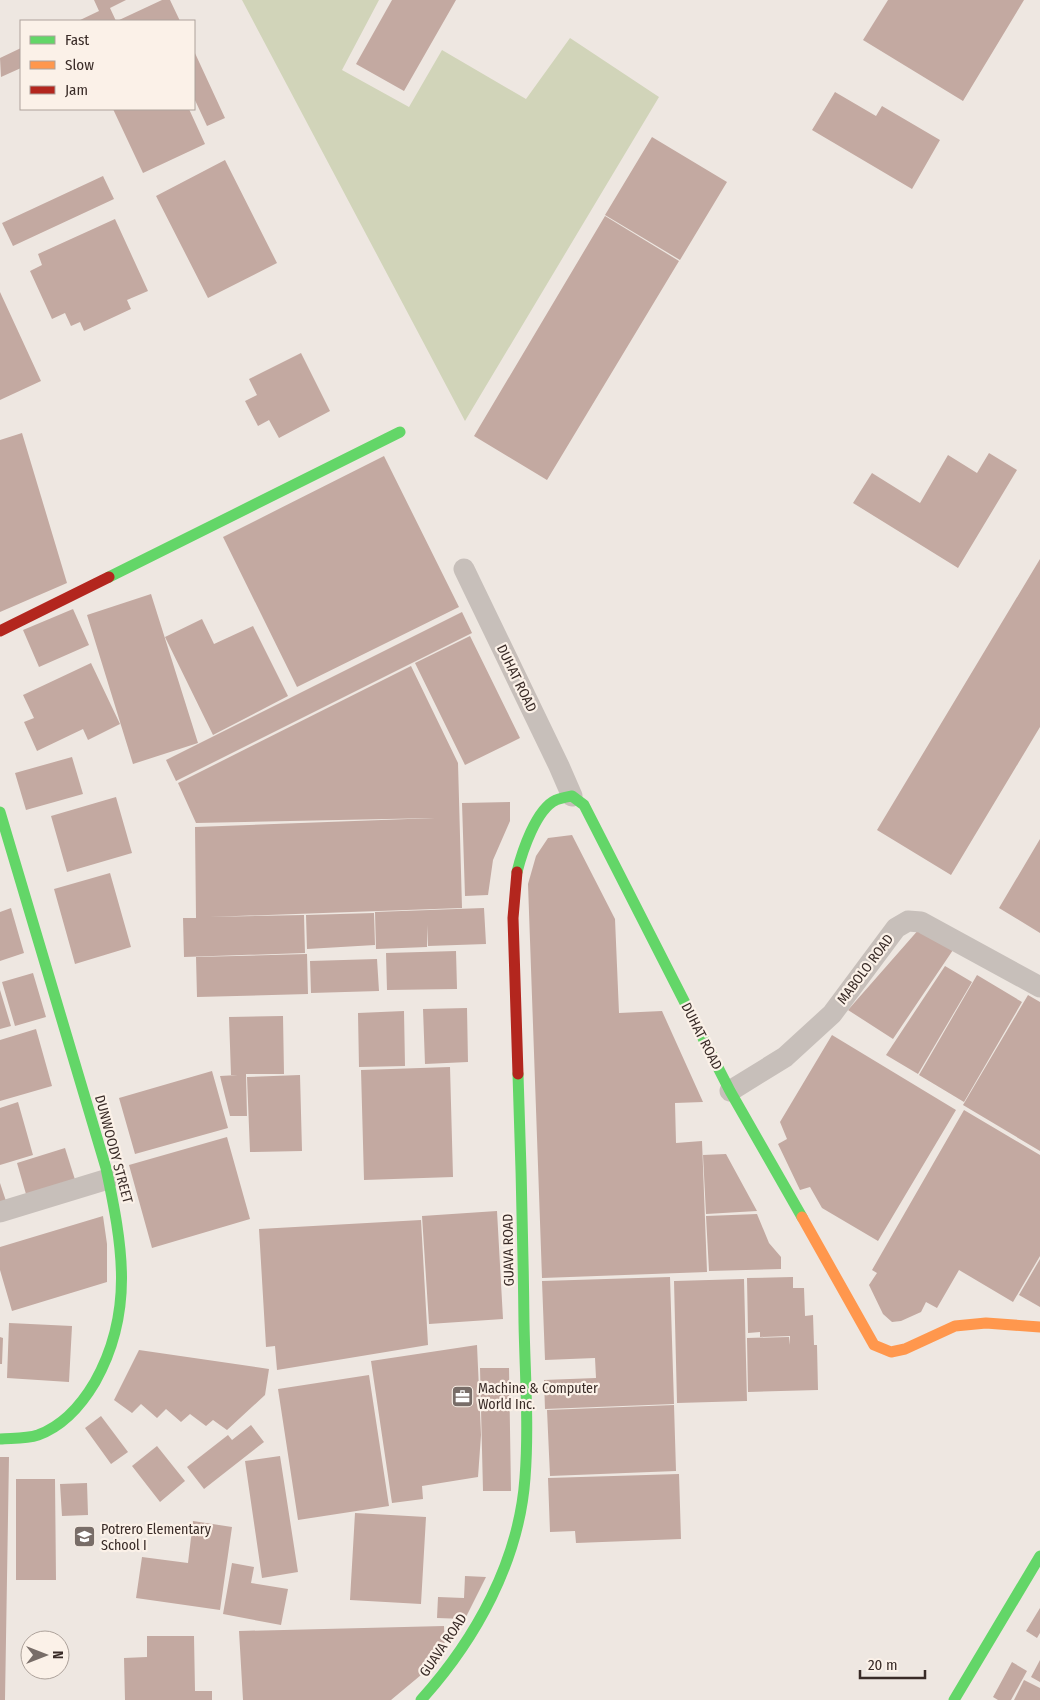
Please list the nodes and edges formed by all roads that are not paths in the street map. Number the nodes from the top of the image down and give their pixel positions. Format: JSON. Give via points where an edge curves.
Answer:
{"nodes":[{"id":1,"x":400,"y":432,"type":"dead end"},
{"id":2,"x":464,"y":569,"type":"dead end"},
{"id":3,"x":0,"y":631,"type":"edge"},
{"id":4,"x":572,"y":796,"type":"junction"},
{"id":5,"x":0,"y":812,"type":"edge"},
{"id":6,"x":1040,"y":987,"type":"edge"},
{"id":7,"x":730,"y":1091,"type":"junction"},
{"id":8,"x":108,"y":1179,"type":"junction"},
{"id":9,"x":0,"y":1212,"type":"edge"},
{"id":10,"x":1040,"y":1327,"type":"edge"},
{"id":11,"x":0,"y":1439,"type":"edge"},
{"id":12,"x":1040,"y":1556,"type":"edge"},
{"id":13,"x":421,"y":1700,"type":"edge"},
{"id":14,"x":954,"y":1700,"type":"edge"}],
"edges":[{"from":1,"to":3,"type":"street"},
{"from":2,"to":4,"type":"street","name":"DUHAT ROAD"},
{"from":4,"to":7,"type":"street","name":"DUHAT ROAD","via":[[584,805]]},
{"from":4,"to":13,"type":"street","name":"GUAVA ROAD","via":[[555,800],[536,820],[522,850],[513,918],[522,1194],[526,1472],[517,1526],[496,1587],[466,1643]]},
{"from":5,"to":8,"type":"street","name":"DUNWOODY STREET"},
{"from":6,"to":7,"type":"street","name":"MABOLO ROAD","via":[[921,922],[908,921],[896,928],[832,1014],[785,1057]]},
{"from":7,"to":10,"type":"street","name":"DUHAT ROAD","via":[[874,1345],[890,1352],[905,1349],[955,1326],[986,1323]]},
{"from":8,"to":9,"type":"street"},
{"from":8,"to":11,"type":"street","name":"DUNWOODY STREET","via":[[117,1219],[122,1289],[118,1334],[97,1382],[73,1414],[37,1435]]},
{"from":12,"to":14,"type":"street"}]}
